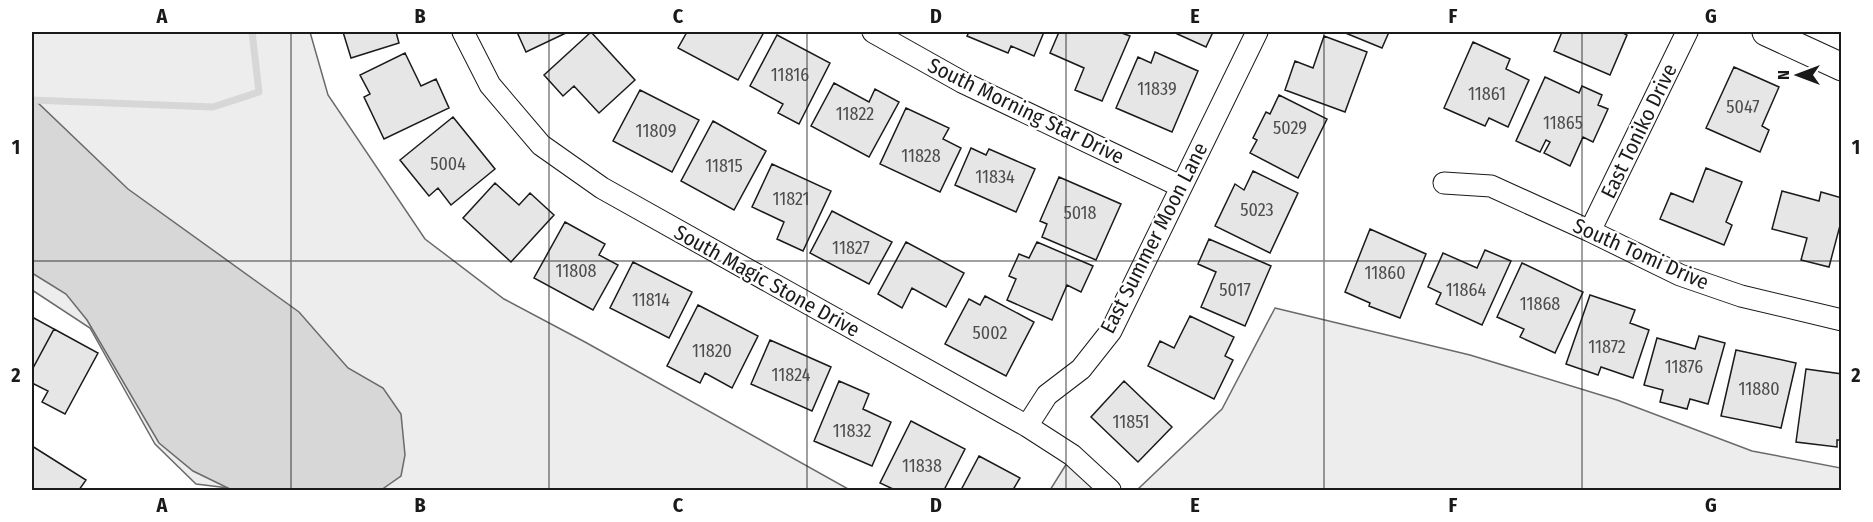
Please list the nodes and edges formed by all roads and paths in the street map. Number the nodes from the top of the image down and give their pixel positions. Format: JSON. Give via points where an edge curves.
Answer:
{"nodes":[{"id":1,"x":462,"y":32,"type":"edge"},
{"id":2,"x":873,"y":32,"type":"edge"},
{"id":3,"x":1257,"y":32,"type":"edge"},
{"id":4,"x":1688,"y":32,"type":"edge"},
{"id":5,"x":1766,"y":32,"type":"edge"},
{"id":6,"x":1842,"y":67,"type":"edge"},
{"id":7,"x":1444,"y":183,"type":"dead end"},
{"id":8,"x":1180,"y":186,"type":"junction"},
{"id":9,"x":1590,"y":231,"type":"junction"},
{"id":10,"x":1842,"y":320,"type":"edge"},
{"id":11,"x":1027,"y":426,"type":"junction"},
{"id":12,"x":1110,"y":490,"type":"edge"}],
"edges":[{"from":1,"to":11,"type":"street","name":"South Magic Stone Drive","via":[[490,85],[541,145],[594,182]]},
{"from":2,"to":8,"type":"street","name":"South Morning Star Drive","via":[[962,82]]},
{"from":3,"to":8,"type":"street","name":"East Summer Moon Lane"},
{"from":4,"to":9,"type":"street","name":"East Toniko Drive"},
{"from":5,"to":6,"type":"street"},
{"from":7,"to":9,"type":"street","name":"South Tomi Drive","via":[[1491,186]]},
{"from":8,"to":11,"type":"street","name":"East Summer Moon Lane","via":[[1111,331],[1081,369],[1047,395]]},
{"from":9,"to":10,"type":"street","name":"South Tomi Drive","via":[[1680,275],[1741,296]]},
{"from":11,"to":12,"type":"street","name":"South Magic Stone Drive","via":[[1072,455]]}]}
